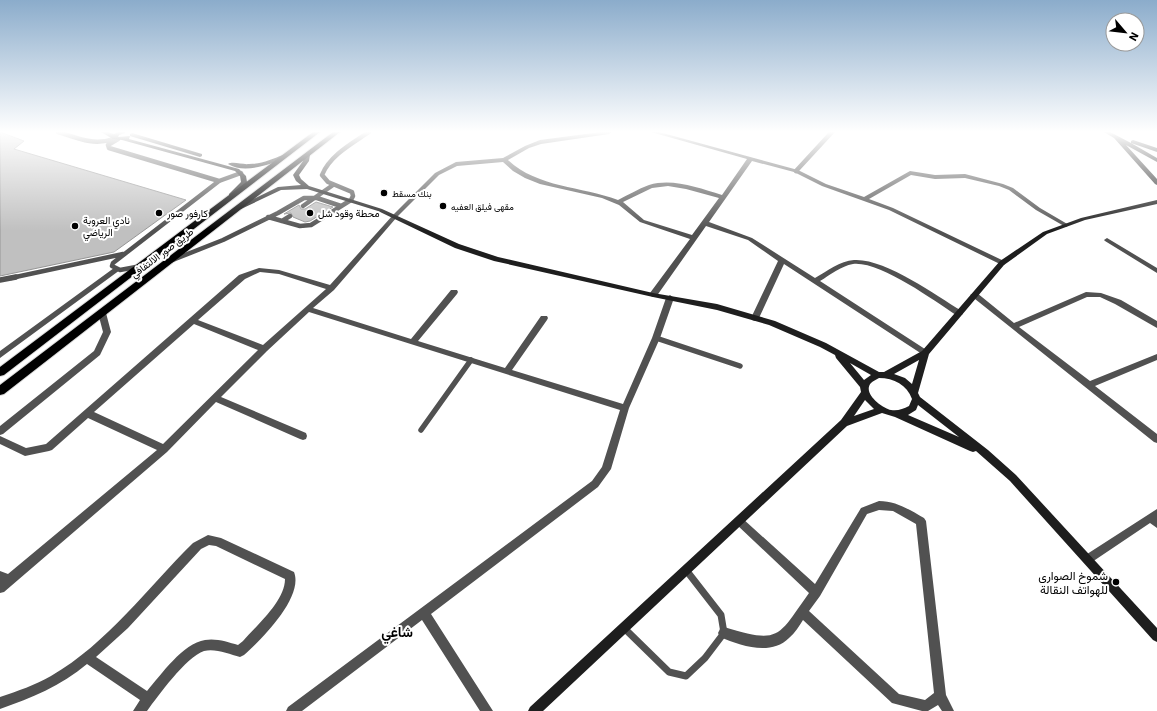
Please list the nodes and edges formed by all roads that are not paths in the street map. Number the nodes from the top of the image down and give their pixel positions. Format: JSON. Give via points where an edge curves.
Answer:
{"nodes":[{"id":1,"x":165,"y":165,"type":"edge"},
{"id":2,"x":214,"y":165,"type":"edge"},
{"id":3,"x":237,"y":165,"type":"edge"},
{"id":4,"x":263,"y":165,"type":"edge"},
{"id":5,"x":273,"y":165,"type":"edge"},
{"id":6,"x":294,"y":165,"type":"edge"},
{"id":7,"x":303,"y":165,"type":"edge"},
{"id":8,"x":328,"y":165,"type":"edge"},
{"id":9,"x":454,"y":165,"type":"edge"},
{"id":10,"x":509,"y":165,"type":"edge"},
{"id":11,"x":746,"y":165,"type":"edge"},
{"id":12,"x":776,"y":165,"type":"edge"},
{"id":13,"x":801,"y":165,"type":"edge"},
{"id":14,"x":1141,"y":165,"type":"edge"},
{"id":15,"x":796,"y":171,"type":"junction"},
{"id":16,"x":241,"y":173,"type":"junction"},
{"id":17,"x":220,"y":182,"type":"junction"},
{"id":18,"x":1157,"y":183,"type":"edge"},
{"id":19,"x":333,"y":185,"type":"junction"},
{"id":20,"x":307,"y":187,"type":"junction"},
{"id":21,"x":324,"y":192,"type":"junction"},
{"id":22,"x":316,"y":197,"type":"junction"},
{"id":23,"x":723,"y":197,"type":"junction"},
{"id":24,"x":865,"y":199,"type":"junction"},
{"id":25,"x":351,"y":200,"type":"junction"},
{"id":26,"x":618,"y":202,"type":"junction"},
{"id":27,"x":1157,"y":202,"type":"edge"},
{"id":28,"x":221,"y":205,"type":"junction"},
{"id":29,"x":303,"y":206,"type":"dead end"},
{"id":30,"x":341,"y":206,"type":"junction"},
{"id":31,"x":239,"y":208,"type":"junction"},
{"id":32,"x":290,"y":216,"type":"dead end"},
{"id":33,"x":394,"y":216,"type":"junction"},
{"id":34,"x":268,"y":217,"type":"junction"},
{"id":35,"x":282,"y":221,"type":"junction"},
{"id":36,"x":302,"y":221,"type":"dead end"},
{"id":37,"x":705,"y":223,"type":"junction"},
{"id":38,"x":296,"y":225,"type":"junction"},
{"id":39,"x":1066,"y":225,"type":"junction"},
{"id":40,"x":694,"y":238,"type":"junction"},
{"id":41,"x":1107,"y":240,"type":"dead end"},
{"id":42,"x":125,"y":253,"type":"junction"},
{"id":43,"x":782,"y":260,"type":"junction"},
{"id":44,"x":168,"y":262,"type":"junction"},
{"id":45,"x":1002,"y":263,"type":"junction"},
{"id":46,"x":142,"y":265,"type":"junction"},
{"id":47,"x":116,"y":270,"type":"junction"},
{"id":48,"x":1157,"y":272,"type":"edge"},
{"id":49,"x":0,"y":280,"type":"edge"},
{"id":50,"x":815,"y":281,"type":"junction"},
{"id":51,"x":331,"y":288,"type":"junction"},
{"id":52,"x":454,"y":292,"type":"dead end"},
{"id":53,"x":653,"y":295,"type":"junction"},
{"id":54,"x":974,"y":295,"type":"junction"},
{"id":55,"x":670,"y":298,"type":"junction"},
{"id":56,"x":307,"y":309,"type":"junction"},
{"id":57,"x":102,"y":312,"type":"junction"},
{"id":58,"x":959,"y":313,"type":"junction"},
{"id":59,"x":544,"y":318,"type":"dead end"},
{"id":60,"x":755,"y":318,"type":"junction"},
{"id":61,"x":192,"y":320,"type":"junction"},
{"id":62,"x":1157,"y":325,"type":"edge"},
{"id":63,"x":1014,"y":326,"type":"junction"},
{"id":64,"x":656,"y":338,"type":"junction"},
{"id":65,"x":413,"y":342,"type":"junction"},
{"id":66,"x":264,"y":349,"type":"junction"},
{"id":67,"x":836,"y":352,"type":"junction"},
{"id":68,"x":925,"y":354,"type":"junction"},
{"id":69,"x":0,"y":355,"type":"edge"},
{"id":70,"x":1157,"y":357,"type":"edge"},
{"id":71,"x":471,"y":360,"type":"junction"},
{"id":72,"x":740,"y":366,"type":"dead end"},
{"id":73,"x":507,"y":371,"type":"junction"},
{"id":74,"x":0,"y":372,"type":"edge"},
{"id":75,"x":882,"y":375,"type":"junction"},
{"id":76,"x":1089,"y":385,"type":"junction"},
{"id":77,"x":864,"y":390,"type":"junction"},
{"id":78,"x":0,"y":391,"type":"edge"},
{"id":79,"x":915,"y":396,"type":"junction"},
{"id":80,"x":215,"y":398,"type":"junction"},
{"id":81,"x":625,"y":408,"type":"junction"},
{"id":82,"x":882,"y":410,"type":"junction"},
{"id":83,"x":87,"y":413,"type":"junction"},
{"id":84,"x":898,"y":414,"type":"junction"},
{"id":85,"x":844,"y":423,"type":"junction"},
{"id":86,"x":0,"y":430,"type":"edge"},
{"id":87,"x":421,"y":430,"type":"dead end"},
{"id":88,"x":303,"y":436,"type":"dead end"},
{"id":89,"x":1157,"y":438,"type":"edge"},
{"id":90,"x":0,"y":440,"type":"edge"},
{"id":91,"x":164,"y":449,"type":"junction"},
{"id":92,"x":985,"y":453,"type":"junction"},
{"id":93,"x":1155,"y":518,"type":"edge"},
{"id":94,"x":739,"y":521,"type":"junction"},
{"id":95,"x":1088,"y":559,"type":"junction"},
{"id":96,"x":686,"y":570,"type":"junction"},
{"id":97,"x":4,"y":578,"type":"edge"},
{"id":98,"x":0,"y":588,"type":"edge"},
{"id":99,"x":816,"y":592,"type":"junction"},
{"id":100,"x":423,"y":612,"type":"junction"},
{"id":101,"x":802,"y":612,"type":"junction"},
{"id":102,"x":624,"y":628,"type":"junction"},
{"id":103,"x":724,"y":633,"type":"junction"},
{"id":104,"x":1157,"y":636,"type":"edge"},
{"id":105,"x":88,"y":658,"type":"junction"},
{"id":106,"x":940,"y":696,"type":"junction"},
{"id":107,"x":149,"y":698,"type":"junction"},
{"id":108,"x":0,"y":703,"type":"edge"},
{"id":109,"x":139,"y":711,"type":"edge"},
{"id":110,"x":292,"y":711,"type":"edge"},
{"id":111,"x":487,"y":711,"type":"edge"},
{"id":112,"x":534,"y":711,"type":"edge"},
{"id":113,"x":948,"y":711,"type":"edge"}],
"edges":[{"from":1,"to":17,"type":"lane"},
{"from":2,"to":16,"type":"street"},
{"from":3,"to":4,"type":"street"},
{"from":5,"to":28,"type":"main road","name":"طريق صور الالتفافي"},
{"from":6,"to":31,"type":"main road","name":"طريق صور الالتفافي"},
{"from":7,"to":20,"type":"street","via":[[296,175]]},
{"from":8,"to":19,"type":"lane","via":[[322,175]]},
{"from":9,"to":33,"type":"street","via":[[438,174]]},
{"from":10,"to":26,"type":"street","via":[[513,170],[533,178]]},
{"from":11,"to":23,"type":"street"},
{"from":12,"to":15,"type":"street"},
{"from":13,"to":15,"type":"lane"},
{"from":14,"to":18,"type":"street"},
{"from":15,"to":24,"type":"street","via":[[824,185]]},
{"from":16,"to":17,"type":"lane"},
{"from":16,"to":28,"type":"street","via":[[244,182]]},
{"from":17,"to":42,"type":"lane"},
{"from":19,"to":21,"type":"lane"},
{"from":19,"to":25,"type":"lane","via":[[352,192]]},
{"from":20,"to":21,"type":"street"},
{"from":20,"to":31,"type":"street","via":[[280,188]]},
{"from":21,"to":22,"type":"lane"},
{"from":21,"to":25,"type":"street"},
{"from":22,"to":29,"type":"lane"},
{"from":22,"to":30,"type":"lane"},
{"from":22,"to":34,"type":"lane","via":[[294,202],[276,215]]},
{"from":23,"to":26,"type":"street","via":[[686,187],[662,185],[651,186]]},
{"from":23,"to":37,"type":"street"},
{"from":24,"to":39,"type":"street","via":[[910,173],[935,177],[966,176],[1011,189],[1042,212]]},
{"from":24,"to":45,"type":"street","via":[[891,208]]},
{"from":25,"to":30,"type":"lane"},
{"from":25,"to":33,"type":"street"},
{"from":26,"to":40,"type":"street","via":[[642,221]]},
{"from":27,"to":39,"type":"street"},
{"from":28,"to":46,"type":"main road","name":"طريق صور الالتفافي"},
{"from":30,"to":38,"type":"lane","via":[[314,224]]},
{"from":31,"to":44,"type":"main road","name":"طريق صور الالتفافي"},
{"from":32,"to":35,"type":"lane"},
{"from":33,"to":51,"type":"street"},
{"from":33,"to":53,"type":"street","via":[[457,246],[496,259]]},
{"from":34,"to":35,"type":"lane"},
{"from":34,"to":44,"type":"lane","via":[[200,251]]},
{"from":35,"to":38,"type":"lane"},
{"from":36,"to":38,"type":"lane"},
{"from":37,"to":40,"type":"street"},
{"from":37,"to":43,"type":"street","via":[[750,239]]},
{"from":39,"to":45,"type":"street","via":[[1045,233]]},
{"from":40,"to":53,"type":"street"},
{"from":41,"to":48,"type":"street"},
{"from":42,"to":47,"type":"lane","via":[[113,263],[112,266]]},
{"from":42,"to":49,"type":"lane"},
{"from":43,"to":50,"type":"street"},
{"from":43,"to":60,"type":"street"},
{"from":44,"to":57,"type":"main road","name":"طريق صور الالتفافي"},
{"from":45,"to":54,"type":"street"},
{"from":46,"to":47,"type":"lane","via":[[128,270]]},
{"from":46,"to":74,"type":"main road","name":"طريق صور الالتفافي"},
{"from":47,"to":69,"type":"street"},
{"from":50,"to":58,"type":"street","via":[[847,264],[861,262],[884,269]]},
{"from":50,"to":68,"type":"street"},
{"from":51,"to":56,"type":"street"},
{"from":51,"to":61,"type":"street","via":[[279,272],[259,270],[242,277]]},
{"from":52,"to":65,"type":"street"},
{"from":53,"to":55,"type":"street"},
{"from":54,"to":58,"type":"street"},
{"from":54,"to":63,"type":"street"},
{"from":55,"to":60,"type":"street","via":[[717,307]]},
{"from":55,"to":64,"type":"street"},
{"from":56,"to":65,"type":"street"},
{"from":56,"to":66,"type":"street"},
{"from":57,"to":78,"type":"main road","name":"طريق صور الالتفافي"},
{"from":57,"to":86,"type":"street","via":[[108,332],[97,353]]},
{"from":58,"to":68,"type":"street"},
{"from":59,"to":73,"type":"street"},
{"from":60,"to":67,"type":"street","via":[[789,329]]},
{"from":61,"to":66,"type":"street"},
{"from":61,"to":83,"type":"street"},
{"from":62,"to":63,"type":"street","via":[[1118,302],[1101,295],[1086,294]]},
{"from":63,"to":76,"type":"street"},
{"from":64,"to":72,"type":"lane"},
{"from":64,"to":81,"type":"street"},
{"from":65,"to":71,"type":"street"},
{"from":66,"to":80,"type":"street"},
{"from":67,"to":75,"type":"street"},
{"from":67,"to":77,"type":"street"},
{"from":68,"to":75,"type":"street"},
{"from":68,"to":79,"type":"street"},
{"from":70,"to":76,"type":"street"},
{"from":71,"to":73,"type":"street"},
{"from":71,"to":87,"type":"lane"},
{"from":73,"to":81,"type":"street"},
{"from":75,"to":77,"type":"street","via":[[867,381]]},
{"from":75,"to":79,"type":"street","via":[[903,381]]},
{"from":76,"to":89,"type":"street"},
{"from":77,"to":82,"type":"street","via":[[871,403]]},
{"from":77,"to":85,"type":"street"},
{"from":79,"to":84,"type":"street","via":[[910,412]]},
{"from":79,"to":92,"type":"street"},
{"from":80,"to":88,"type":"street"},
{"from":80,"to":91,"type":"street"},
{"from":81,"to":100,"type":"street","via":[[606,469],[595,484]]},
{"from":82,"to":84,"type":"street"},
{"from":82,"to":85,"type":"street"},
{"from":83,"to":90,"type":"street","via":[[49,447],[25,452]]},
{"from":83,"to":91,"type":"street"},
{"from":84,"to":92,"type":"street"},
{"from":85,"to":94,"type":"street"},
{"from":91,"to":97,"type":"street"},
{"from":92,"to":95,"type":"street","via":[[1026,490]]},
{"from":93,"to":95,"type":"street"},
{"from":94,"to":96,"type":"street"},
{"from":94,"to":99,"type":"street"},
{"from":95,"to":104,"type":"street"},
{"from":96,"to":102,"type":"street"},
{"from":96,"to":103,"type":"lane","via":[[721,615]]},
{"from":97,"to":98,"type":"street"},
{"from":99,"to":101,"type":"street"},
{"from":99,"to":106,"type":"street","via":[[864,511],[887,504],[921,521]]},
{"from":100,"to":110,"type":"street"},
{"from":100,"to":111,"type":"street"},
{"from":101,"to":103,"type":"street","via":[[784,636],[769,642],[761,643]]},
{"from":101,"to":106,"type":"street","via":[[896,699],[926,706]]},
{"from":102,"to":103,"type":"lane","via":[[669,672],[686,676],[705,658]]},
{"from":102,"to":112,"type":"street"},
{"from":105,"to":107,"type":"street"},
{"from":105,"to":107,"type":"street","via":[[110,639],[197,546],[208,540],[217,541],[290,576],[292,584],[285,599],[247,645],[240,651],[203,646],[182,661]]},
{"from":105,"to":108,"type":"street","via":[[59,678]]},
{"from":106,"to":113,"type":"street"},
{"from":107,"to":109,"type":"street"}]}
